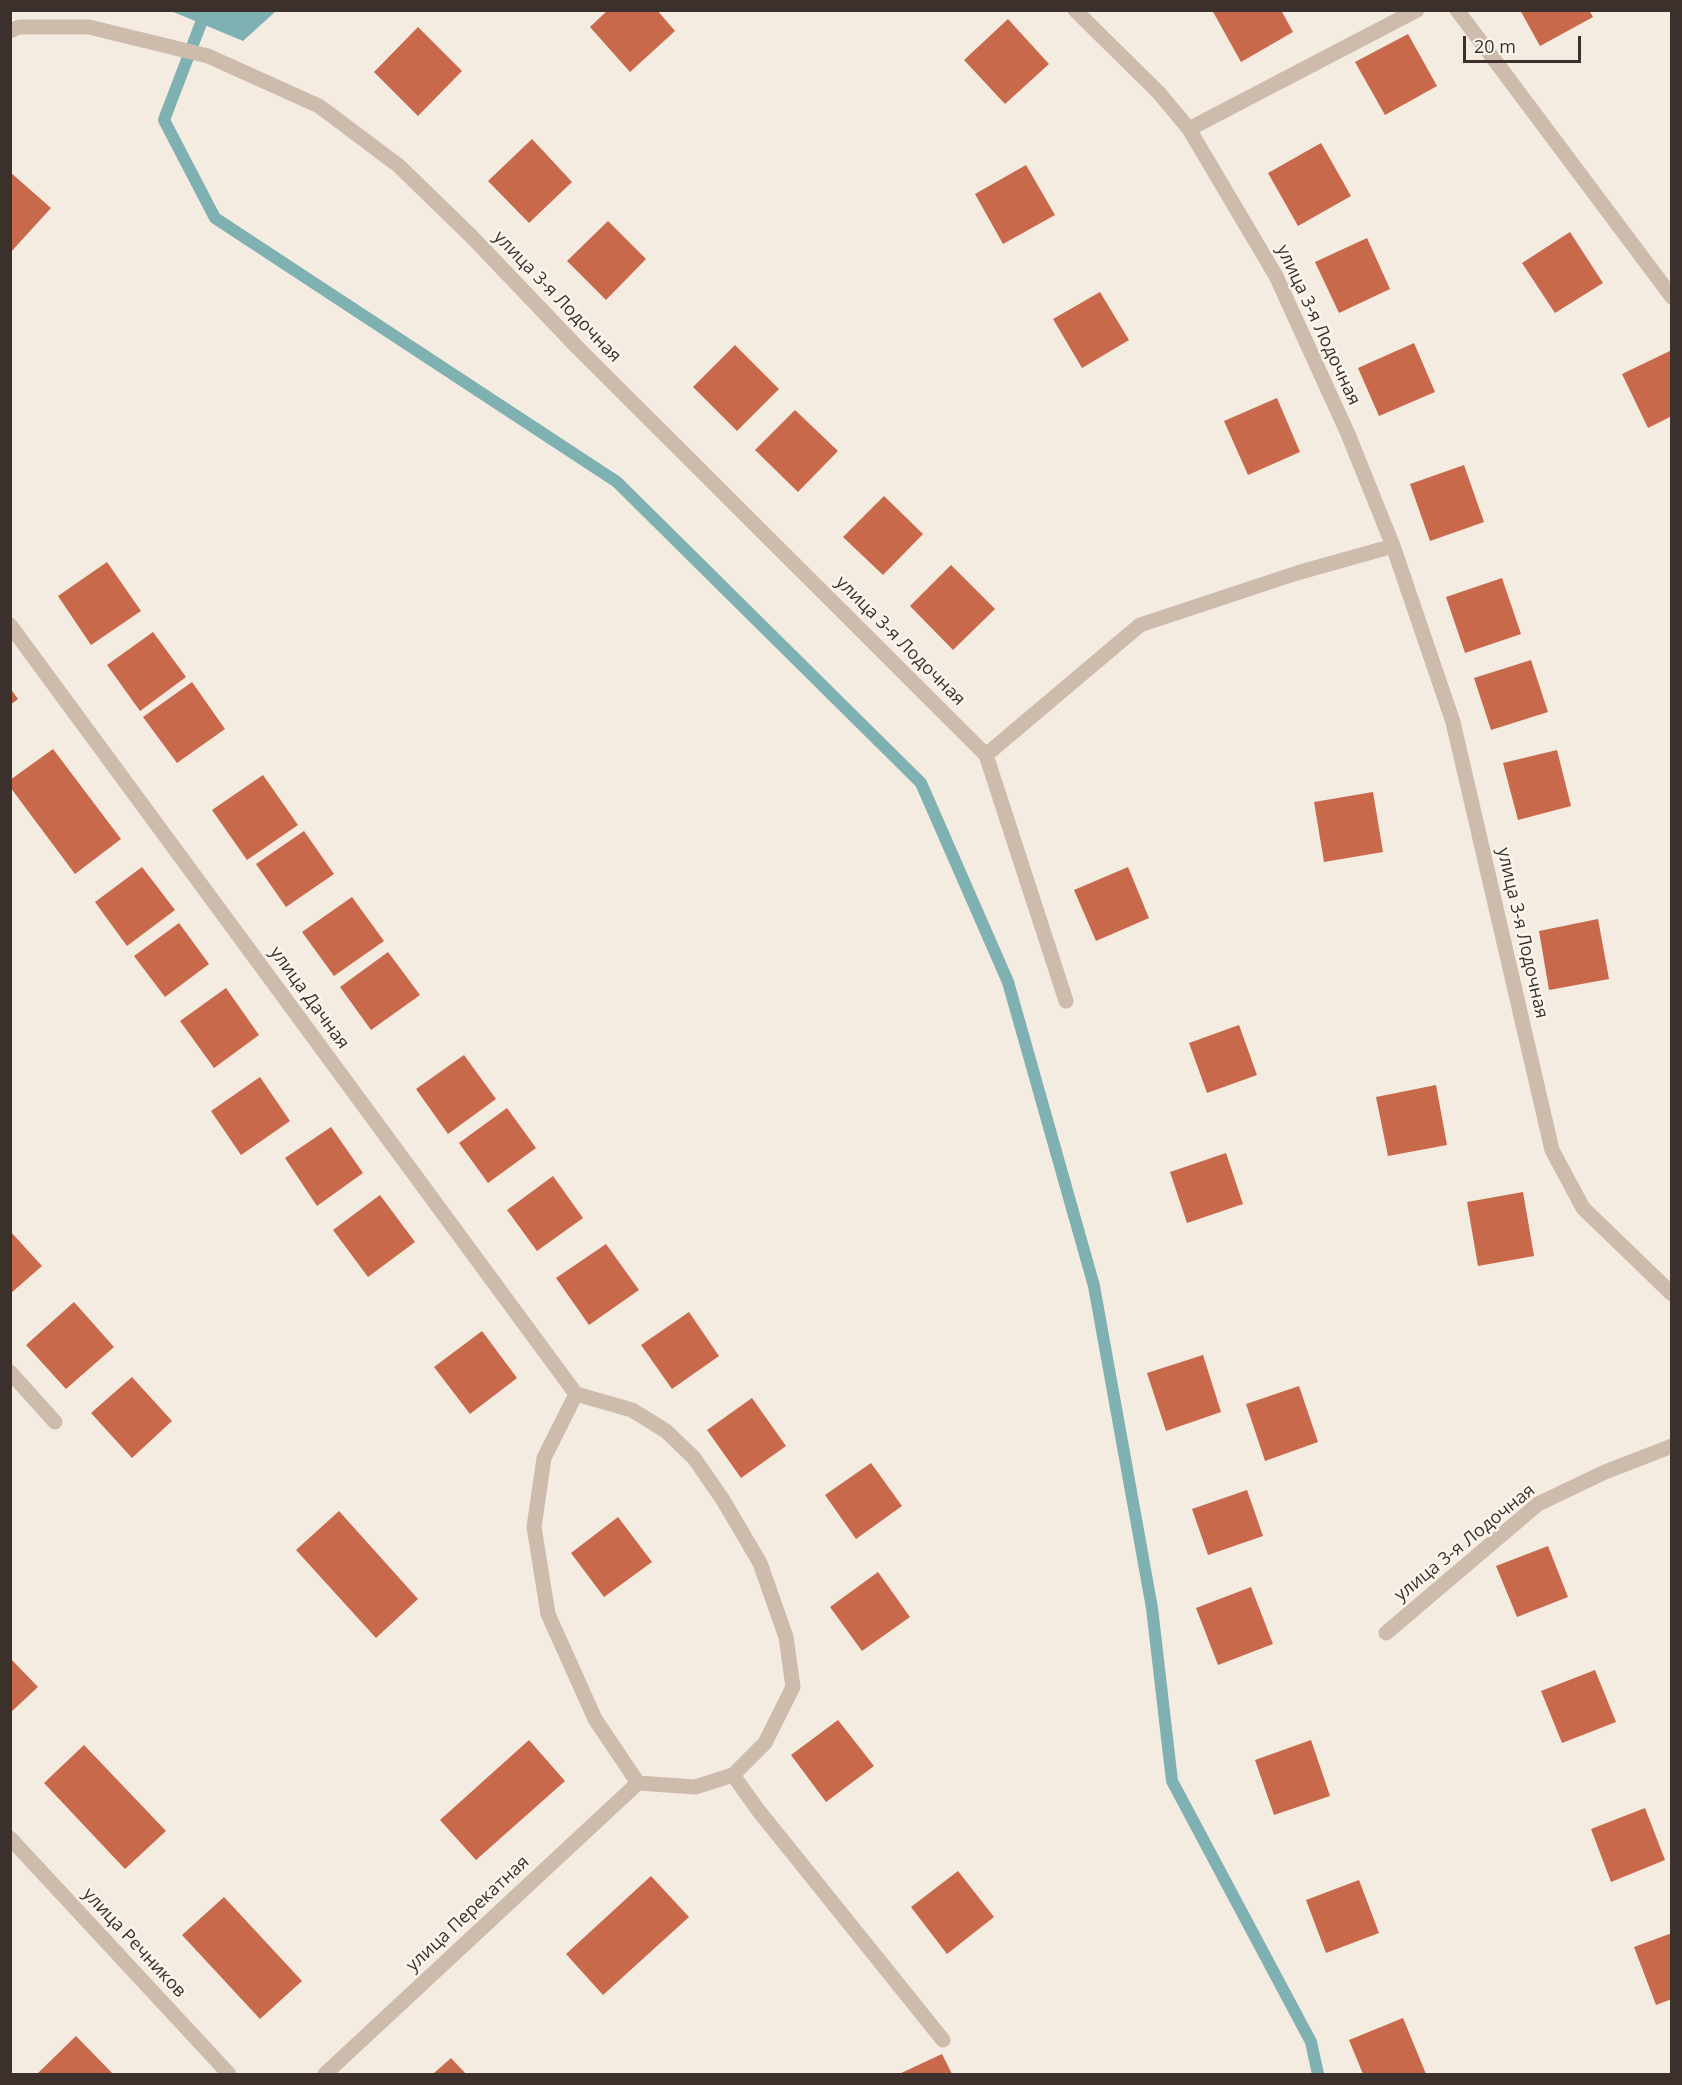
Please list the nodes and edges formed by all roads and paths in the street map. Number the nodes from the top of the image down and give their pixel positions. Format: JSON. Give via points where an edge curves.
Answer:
{"nodes":[{"id":1,"x":1076,"y":10,"type":"edge"},
{"id":2,"x":1417,"y":10,"type":"edge"},
{"id":3,"x":1457,"y":10,"type":"edge"},
{"id":4,"x":10,"y":31,"type":"edge"},
{"id":5,"x":1189,"y":129,"type":"junction"},
{"id":6,"x":1671,"y":297,"type":"edge"},
{"id":7,"x":1394,"y":546,"type":"junction"},
{"id":8,"x":10,"y":626,"type":"edge"},
{"id":9,"x":986,"y":755,"type":"junction"},
{"id":10,"x":1066,"y":1001,"type":"dead end"},
{"id":11,"x":1671,"y":1294,"type":"edge"},
{"id":12,"x":10,"y":1372,"type":"edge"},
{"id":13,"x":576,"y":1394,"type":"junction"},
{"id":14,"x":56,"y":1422,"type":"dead end"},
{"id":15,"x":1671,"y":1446,"type":"edge"},
{"id":16,"x":1386,"y":1633,"type":"dead end"},
{"id":17,"x":733,"y":1775,"type":"junction"},
{"id":18,"x":638,"y":1783,"type":"junction"},
{"id":19,"x":10,"y":1838,"type":"edge"},
{"id":20,"x":943,"y":2040,"type":"dead end"},
{"id":21,"x":230,"y":2074,"type":"edge"},
{"id":22,"x":325,"y":2074,"type":"edge"}],
"edges":[{"from":1,"to":5,"type":"street","name":"улица 3-я Лодочная","via":[[1159,93]]},
{"from":2,"to":5,"type":"street"},
{"from":3,"to":6,"type":"street"},
{"from":4,"to":9,"type":"street","name":"улица 3-я Лодочная","via":[[19,27],[89,27],[208,56],[319,106],[399,166],[464,229]]},
{"from":5,"to":7,"type":"street","name":"улица 3-я Лодочная","via":[[1276,276]]},
{"from":7,"to":9,"type":"street","via":[[1297,573],[1140,625]]},
{"from":7,"to":11,"type":"street","name":"улица 3-я Лодочная","via":[[1454,722],[1552,1150],[1583,1208]]},
{"from":8,"to":13,"type":"street","name":"улица Дачная"},
{"from":9,"to":10,"type":"street","name":"улица 3-я Лодочная"},
{"from":12,"to":14,"type":"street"},
{"from":13,"to":17,"type":"street","via":[[632,1410],[666,1431],[694,1458],[760,1563],[786,1637],[793,1687],[765,1743]]},
{"from":13,"to":18,"type":"street","via":[[544,1458],[534,1527],[546,1604],[595,1719]]},
{"from":15,"to":16,"type":"street","name":"улица 3-я Лодочная","via":[[1538,1504]]},
{"from":17,"to":18,"type":"street","via":[[695,1787]]},
{"from":17,"to":20,"type":"street"},
{"from":18,"to":22,"type":"street","name":"улица Перекатная"},
{"from":19,"to":21,"type":"street","name":"улица Речников"}]}
